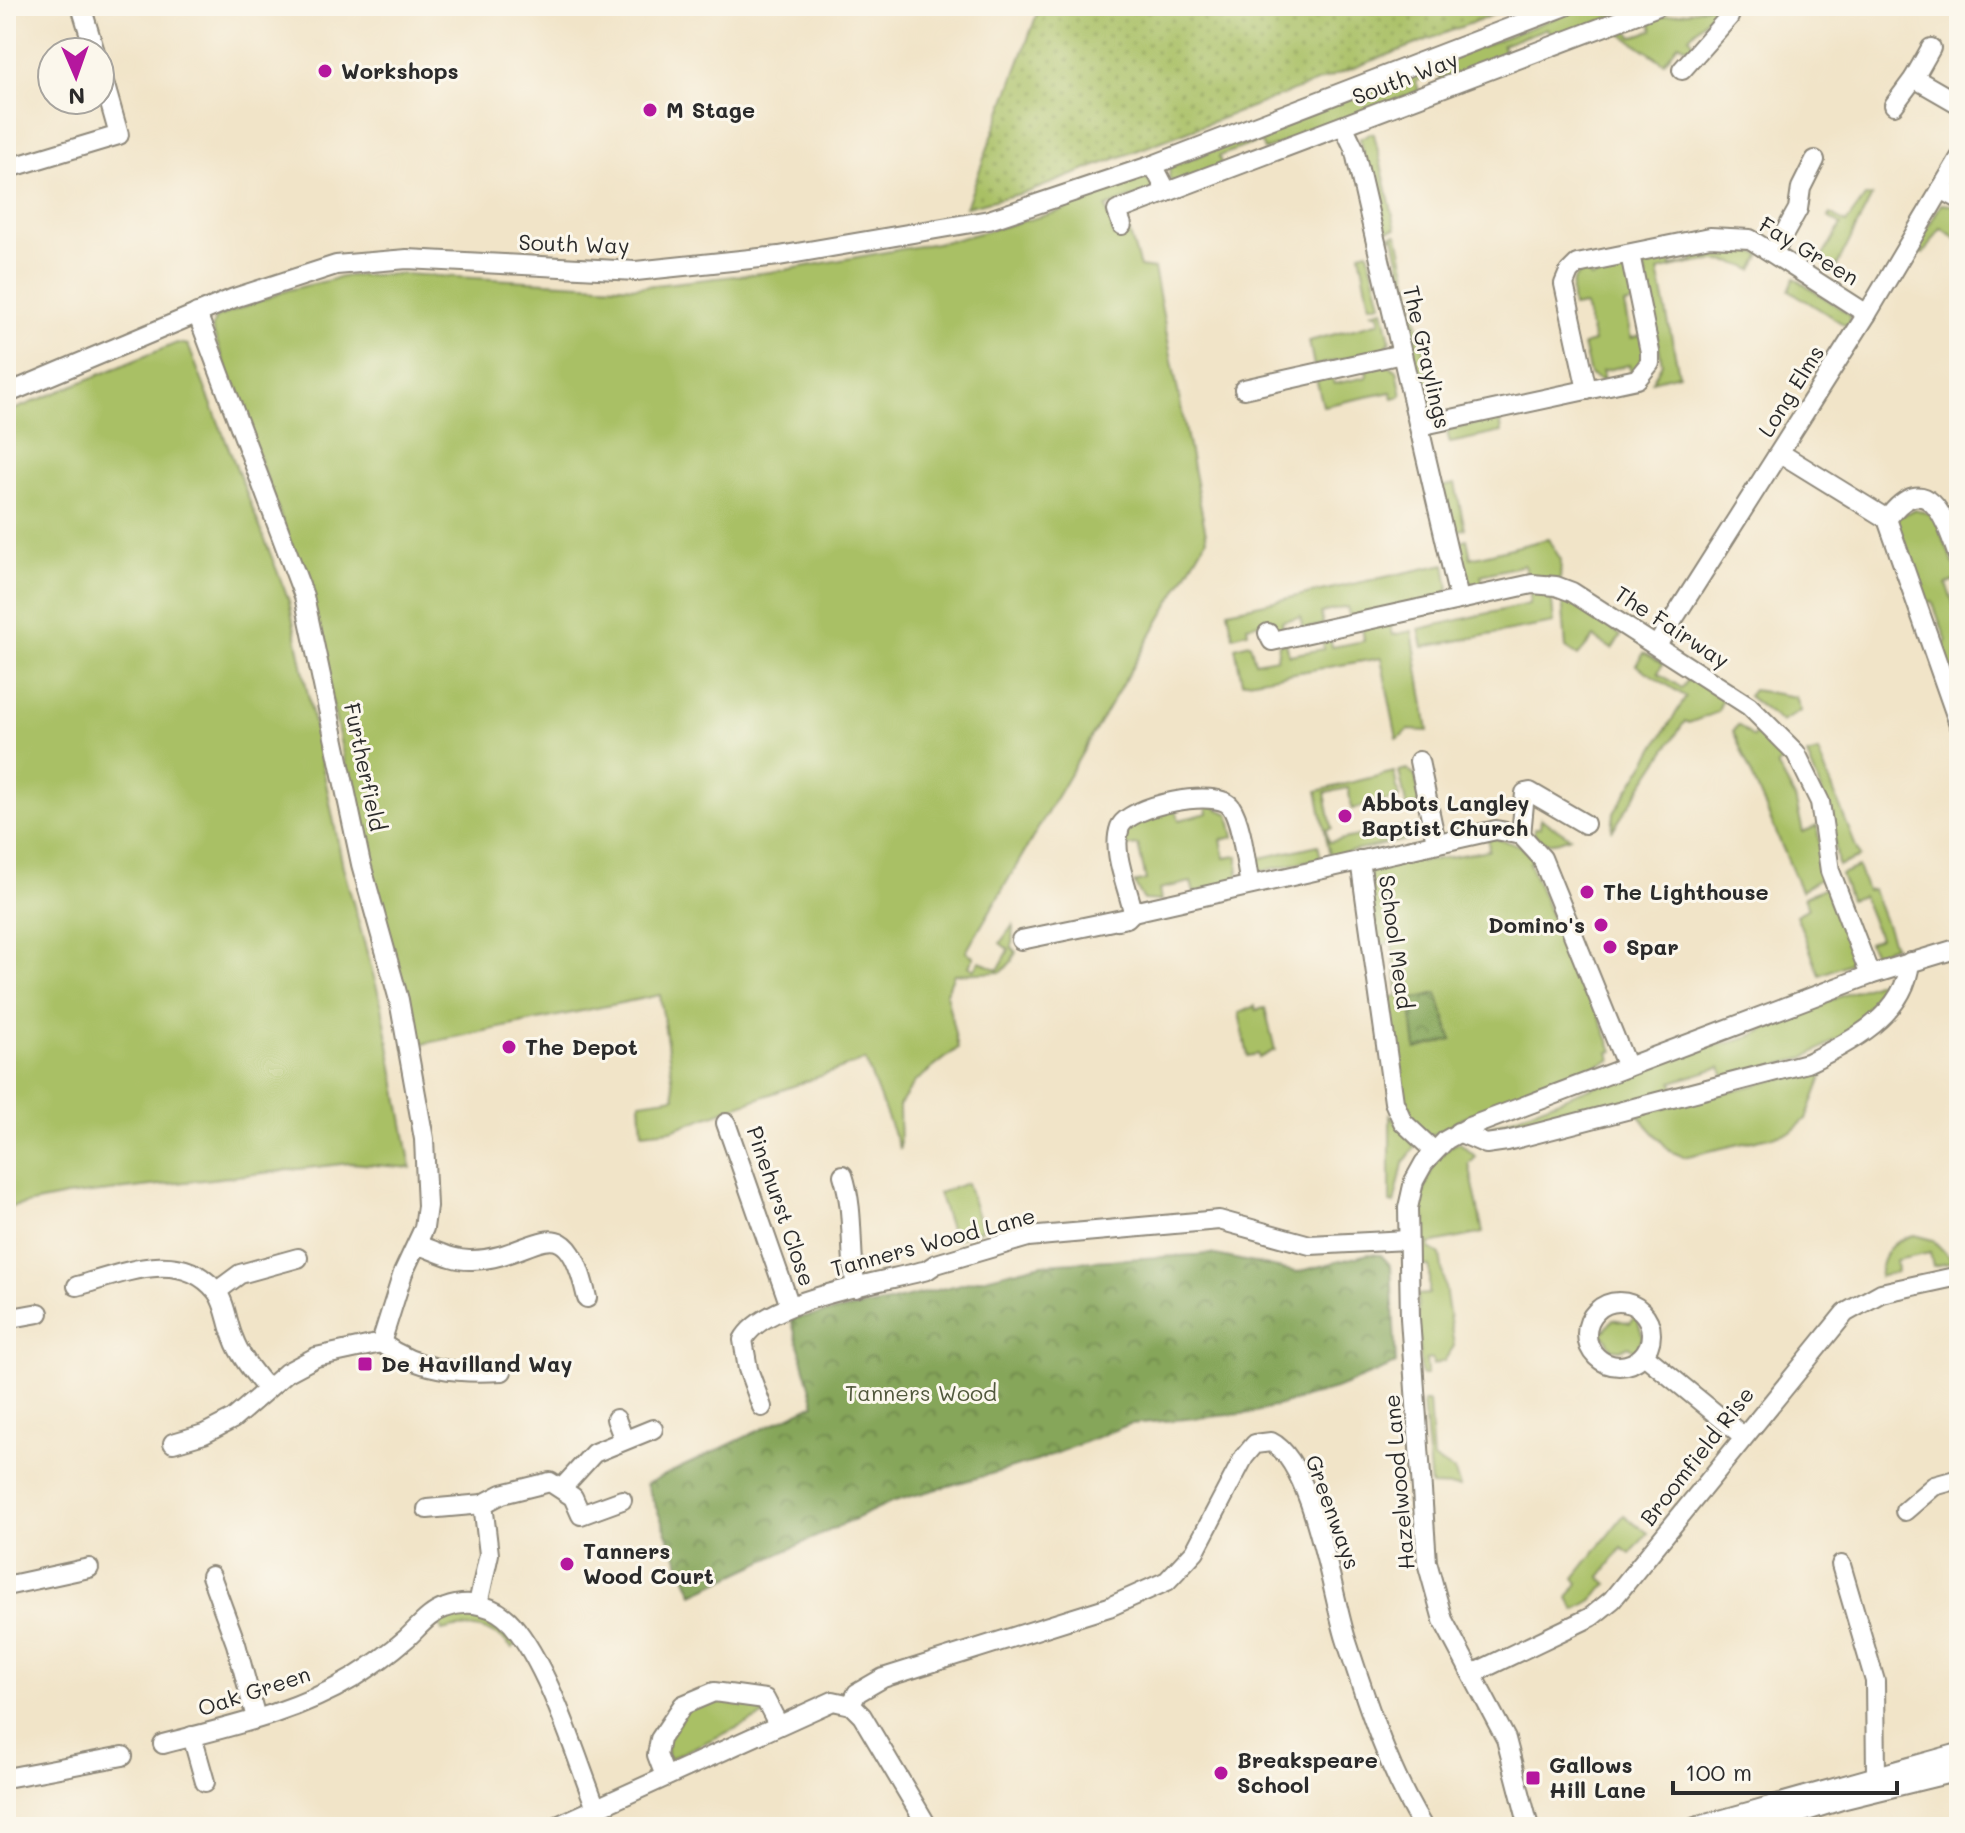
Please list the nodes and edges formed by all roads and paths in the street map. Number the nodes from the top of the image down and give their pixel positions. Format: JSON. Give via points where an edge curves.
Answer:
{"nodes":[{"id":1,"x":81,"y":6,"type":"edge"},
{"id":2,"x":1566,"y":6,"type":"edge"},
{"id":3,"x":1658,"y":6,"type":"edge"},
{"id":4,"x":1733,"y":6,"type":"edge"},
{"id":5,"x":90,"y":36,"type":"edge"},
{"id":6,"x":1931,"y":48,"type":"dead end"},
{"id":7,"x":1682,"y":70,"type":"dead end"},
{"id":8,"x":1914,"y":78,"type":"junction"},
{"id":9,"x":1959,"y":104,"type":"edge"},
{"id":10,"x":1894,"y":105,"type":"dead end"},
{"id":11,"x":114,"y":116,"type":"edge"},
{"id":12,"x":1344,"y":127,"type":"junction"},
{"id":13,"x":1959,"y":159,"type":"edge"},
{"id":14,"x":1815,"y":160,"type":"dead end"},
{"id":15,"x":1153,"y":165,"type":"junction"},
{"id":16,"x":6,"y":169,"type":"edge"},
{"id":17,"x":1941,"y":189,"type":"junction"},
{"id":18,"x":1167,"y":192,"type":"junction"},
{"id":19,"x":1959,"y":199,"type":"edge"},
{"id":20,"x":1122,"y":225,"type":"dead end"},
{"id":21,"x":1774,"y":252,"type":"junction"},
{"id":22,"x":1630,"y":254,"type":"junction"},
{"id":23,"x":197,"y":313,"type":"junction"},
{"id":24,"x":1867,"y":314,"type":"junction"},
{"id":25,"x":1402,"y":354,"type":"junction"},
{"id":26,"x":1244,"y":389,"type":"dead end"},
{"id":27,"x":1587,"y":390,"type":"junction"},
{"id":28,"x":6,"y":394,"type":"edge"},
{"id":29,"x":1419,"y":426,"type":"junction"},
{"id":30,"x":1780,"y":453,"type":"junction"},
{"id":31,"x":1887,"y":519,"type":"junction"},
{"id":32,"x":1959,"y":559,"type":"edge"},
{"id":33,"x":1459,"y":599,"type":"junction"},
{"id":34,"x":1270,"y":643,"type":"dead end"},
{"id":35,"x":1657,"y":645,"type":"junction"},
{"id":36,"x":1959,"y":724,"type":"edge"},
{"id":37,"x":1419,"y":761,"type":"dead end"},
{"id":38,"x":1585,"y":824,"type":"dead end"},
{"id":39,"x":1521,"y":835,"type":"junction"},
{"id":40,"x":1436,"y":842,"type":"junction"},
{"id":41,"x":1360,"y":860,"type":"junction"},
{"id":42,"x":1250,"y":885,"type":"junction"},
{"id":43,"x":1133,"y":912,"type":"junction"},
{"id":44,"x":1021,"y":940,"type":"dead end"},
{"id":45,"x":1959,"y":948,"type":"edge"},
{"id":46,"x":1910,"y":962,"type":"junction"},
{"id":47,"x":1870,"y":975,"type":"junction"},
{"id":48,"x":1627,"y":1067,"type":"junction"},
{"id":49,"x":726,"y":1123,"type":"dead end"},
{"id":50,"x":1458,"y":1132,"type":"junction"},
{"id":51,"x":1433,"y":1150,"type":"junction"},
{"id":52,"x":843,"y":1175,"type":"dead end"},
{"id":53,"x":1408,"y":1240,"type":"junction"},
{"id":54,"x":419,"y":1245,"type":"junction"},
{"id":55,"x":298,"y":1258,"type":"dead end"},
{"id":56,"x":1959,"y":1276,"type":"edge"},
{"id":57,"x":77,"y":1286,"type":"dead end"},
{"id":58,"x":856,"y":1288,"type":"junction"},
{"id":59,"x":217,"y":1291,"type":"junction"},
{"id":60,"x":587,"y":1298,"type":"dead end"},
{"id":61,"x":790,"y":1306,"type":"junction"},
{"id":62,"x":39,"y":1313,"type":"dead end"},
{"id":63,"x":6,"y":1319,"type":"edge"},
{"id":64,"x":381,"y":1343,"type":"junction"},
{"id":65,"x":1644,"y":1355,"type":"dead end"},
{"id":66,"x":502,"y":1371,"type":"dead end"},
{"id":67,"x":267,"y":1389,"type":"junction"},
{"id":68,"x":762,"y":1407,"type":"dead end"},
{"id":69,"x":616,"y":1419,"type":"dead end"},
{"id":70,"x":653,"y":1429,"type":"dead end"},
{"id":71,"x":1743,"y":1436,"type":"junction"},
{"id":72,"x":624,"y":1440,"type":"junction"},
{"id":73,"x":173,"y":1443,"type":"dead end"},
{"id":74,"x":1959,"y":1479,"type":"edge"},
{"id":75,"x":563,"y":1487,"type":"junction"},
{"id":76,"x":622,"y":1500,"type":"dead end"},
{"id":77,"x":483,"y":1504,"type":"junction"},
{"id":78,"x":427,"y":1509,"type":"dead end"},
{"id":79,"x":1905,"y":1511,"type":"dead end"},
{"id":80,"x":1841,"y":1565,"type":"dead end"},
{"id":81,"x":89,"y":1568,"type":"dead end"},
{"id":82,"x":211,"y":1576,"type":"dead end"},
{"id":83,"x":6,"y":1586,"type":"edge"},
{"id":84,"x":478,"y":1604,"type":"junction"},
{"id":85,"x":1472,"y":1674,"type":"junction"},
{"id":86,"x":851,"y":1705,"type":"junction"},
{"id":87,"x":256,"y":1718,"type":"junction"},
{"id":88,"x":778,"y":1724,"type":"junction"},
{"id":89,"x":192,"y":1736,"type":"junction"},
{"id":90,"x":163,"y":1744,"type":"dead end"},
{"id":91,"x":1959,"y":1753,"type":"edge"},
{"id":92,"x":123,"y":1756,"type":"dead end"},
{"id":93,"x":1959,"y":1771,"type":"edge"},
{"id":94,"x":1876,"y":1775,"type":"junction"},
{"id":95,"x":665,"y":1776,"type":"junction"},
{"id":96,"x":6,"y":1778,"type":"edge"},
{"id":97,"x":205,"y":1782,"type":"dead end"},
{"id":98,"x":596,"y":1808,"type":"junction"},
{"id":99,"x":555,"y":1827,"type":"edge"},
{"id":100,"x":928,"y":1827,"type":"edge"},
{"id":101,"x":1423,"y":1827,"type":"edge"},
{"id":102,"x":1529,"y":1827,"type":"edge"},
{"id":103,"x":1695,"y":1827,"type":"edge"},
{"id":104,"x":1756,"y":1827,"type":"edge"}],
"edges":[{"from":1,"to":5,"type":"street"},
{"from":2,"to":15,"type":"street","name":"South Way"},
{"from":3,"to":12,"type":"street","name":"South Way"},
{"from":4,"to":7,"type":"street"},
{"from":6,"to":8,"type":"street"},
{"from":8,"to":9,"type":"street"},
{"from":8,"to":10,"type":"street"},
{"from":11,"to":16,"type":"street","via":[[119,135]]},
{"from":12,"to":18,"type":"street","name":"South Way"},
{"from":12,"to":25,"type":"street","name":"The Graylings","via":[[1354,148]]},
{"from":13,"to":17,"type":"street","name":"Long Elms"},
{"from":14,"to":21,"type":"street","via":[[1798,209]]},
{"from":15,"to":18,"type":"street"},
{"from":15,"to":23,"type":"street","name":"South Way","via":[[989,220],[779,256],[636,271],[407,259],[356,262],[286,278]]},
{"from":17,"to":19,"type":"street"},
{"from":17,"to":24,"type":"street","name":"Long Elms"},
{"from":18,"to":20,"type":"street","name":"South Way","via":[[1117,211]]},
{"from":21,"to":22,"type":"street","name":"Fay Green","via":[[1750,239],[1729,236]]},
{"from":21,"to":24,"type":"street","name":"Fay Green"},
{"from":22,"to":27,"type":"street","via":[[1650,363],[1637,379]]},
{"from":22,"to":27,"type":"street","name":"Fay Green","via":[[1577,264],[1566,278]]},
{"from":23,"to":28,"type":"street","name":"South Way"},
{"from":23,"to":54,"type":"street","name":"Furtherfield","via":[[304,596],[361,864],[399,1000],[426,1165],[427,1206]]},
{"from":24,"to":30,"type":"street","name":"Long Elms"},
{"from":25,"to":26,"type":"street"},
{"from":25,"to":29,"type":"street","name":"The Graylings"},
{"from":27,"to":29,"type":"street"},
{"from":29,"to":33,"type":"street","name":"The Graylings"},
{"from":30,"to":31,"type":"street"},
{"from":30,"to":35,"type":"street","name":"Long Elms"},
{"from":31,"to":32,"type":"street","via":[[1899,504],[1913,499],[1935,503]]},
{"from":31,"to":36,"type":"street"},
{"from":33,"to":34,"type":"street","name":"The Fairway"},
{"from":33,"to":35,"type":"street","name":"The Fairway","via":[[1532,584],[1556,586]]},
{"from":35,"to":47,"type":"street","name":"The Fairway","via":[[1749,706],[1798,756],[1820,802],[1830,871]]},
{"from":37,"to":40,"type":"street"},
{"from":38,"to":39,"type":"street","via":[[1530,792],[1525,793]]},
{"from":39,"to":40,"type":"street","name":"School Mead","via":[[1496,830]]},
{"from":39,"to":48,"type":"street","via":[[1542,858]]},
{"from":40,"to":41,"type":"street","name":"School Mead"},
{"from":41,"to":42,"type":"street"},
{"from":41,"to":51,"type":"street","name":"School Mead","via":[[1394,1102],[1403,1122]]},
{"from":42,"to":43,"type":"street"},
{"from":42,"to":43,"type":"street","via":[[1234,810],[1226,801],[1204,797],[1132,813],[1120,827],[1118,848]]},
{"from":43,"to":44,"type":"street","via":[[1127,918]]},
{"from":45,"to":46,"type":"street","name":"Hazelwood Lane"},
{"from":46,"to":47,"type":"street","name":"Hazelwood Lane"},
{"from":46,"to":50,"type":"street","via":[[1908,983],[1881,1018],[1807,1063],[1507,1141],[1486,1144]]},
{"from":47,"to":48,"type":"street","name":"Hazelwood Lane"},
{"from":48,"to":50,"type":"street","name":"Hazelwood Lane"},
{"from":49,"to":61,"type":"street","name":"Pinehurst Close"},
{"from":50,"to":51,"type":"street","name":"Hazelwood Lane"},
{"from":51,"to":53,"type":"street","name":"Hazelwood Lane","via":[[1410,1195]]},
{"from":52,"to":58,"type":"street"},
{"from":53,"to":58,"type":"street","name":"Tanners Wood Lane","via":[[1310,1245],[1227,1220],[1204,1221],[1028,1237]]},
{"from":53,"to":85,"type":"street","name":"Hazelwood Lane","via":[[1427,1562],[1443,1620]]},
{"from":54,"to":60,"type":"street","via":[[460,1260],[476,1260],[560,1242],[578,1261]]},
{"from":54,"to":64,"type":"street","name":"Furtherfield","via":[[398,1287]]},
{"from":55,"to":59,"type":"street","via":[[240,1274]]},
{"from":56,"to":71,"type":"street","name":"Broomfield Rise","via":[[1881,1293],[1852,1308]]},
{"from":57,"to":59,"type":"street","via":[[161,1266],[187,1272]]},
{"from":58,"to":61,"type":"street","name":"Tanners Wood Lane"},
{"from":59,"to":67,"type":"street","via":[[233,1339]]},
{"from":61,"to":68,"type":"street","name":"Tanners Wood Lane","via":[[758,1320],[743,1340]]},
{"from":62,"to":63,"type":"street"},
{"from":64,"to":66,"type":"street","via":[[426,1366],[453,1372]]},
{"from":64,"to":67,"type":"street","via":[[316,1357]]},
{"from":65,"to":71,"type":"street"},
{"from":67,"to":73,"type":"street","via":[[233,1419]]},
{"from":69,"to":72,"type":"street"},
{"from":70,"to":72,"type":"street"},
{"from":71,"to":85,"type":"street","name":"Broomfield Rise","via":[[1605,1607]]},
{"from":72,"to":75,"type":"street","via":[[594,1453]]},
{"from":74,"to":79,"type":"street","via":[[1942,1481],[1924,1503]]},
{"from":75,"to":76,"type":"street","via":[[581,1515]]},
{"from":75,"to":77,"type":"street","via":[[550,1482]]},
{"from":77,"to":78,"type":"street"},
{"from":77,"to":84,"type":"street","via":[[489,1554]]},
{"from":80,"to":94,"type":"street","via":[[1875,1681]]},
{"from":81,"to":83,"type":"street"},
{"from":82,"to":87,"type":"street"},
{"from":84,"to":87,"type":"street","name":"Oak Green","via":[[443,1608],[353,1678],[289,1709]]},
{"from":84,"to":98,"type":"street","via":[[511,1623],[529,1650]]},
{"from":85,"to":102,"type":"street","name":"Hazelwood Lane","via":[[1506,1739]]},
{"from":86,"to":88,"type":"street","via":[[828,1702]]},
{"from":86,"to":100,"type":"street"},
{"from":86,"to":101,"type":"street","name":"Greenways","via":[[857,1693],[883,1678],[1109,1607],[1167,1581],[1195,1551],[1244,1457],[1255,1444],[1271,1442],[1285,1451],[1303,1487],[1362,1687],[1393,1770]]},
{"from":87,"to":89,"type":"street","name":"Oak Green"},
{"from":88,"to":95,"type":"street"},
{"from":88,"to":95,"type":"street","via":[[765,1699],[714,1692],[683,1705],[660,1739],[657,1755]]},
{"from":89,"to":90,"type":"street","name":"Oak Green"},
{"from":89,"to":97,"type":"street"},
{"from":91,"to":94,"type":"street"},
{"from":92,"to":96,"type":"street"},
{"from":93,"to":104,"type":"street"},
{"from":94,"to":103,"type":"street"},
{"from":95,"to":98,"type":"street"},
{"from":98,"to":99,"type":"street"}]}
